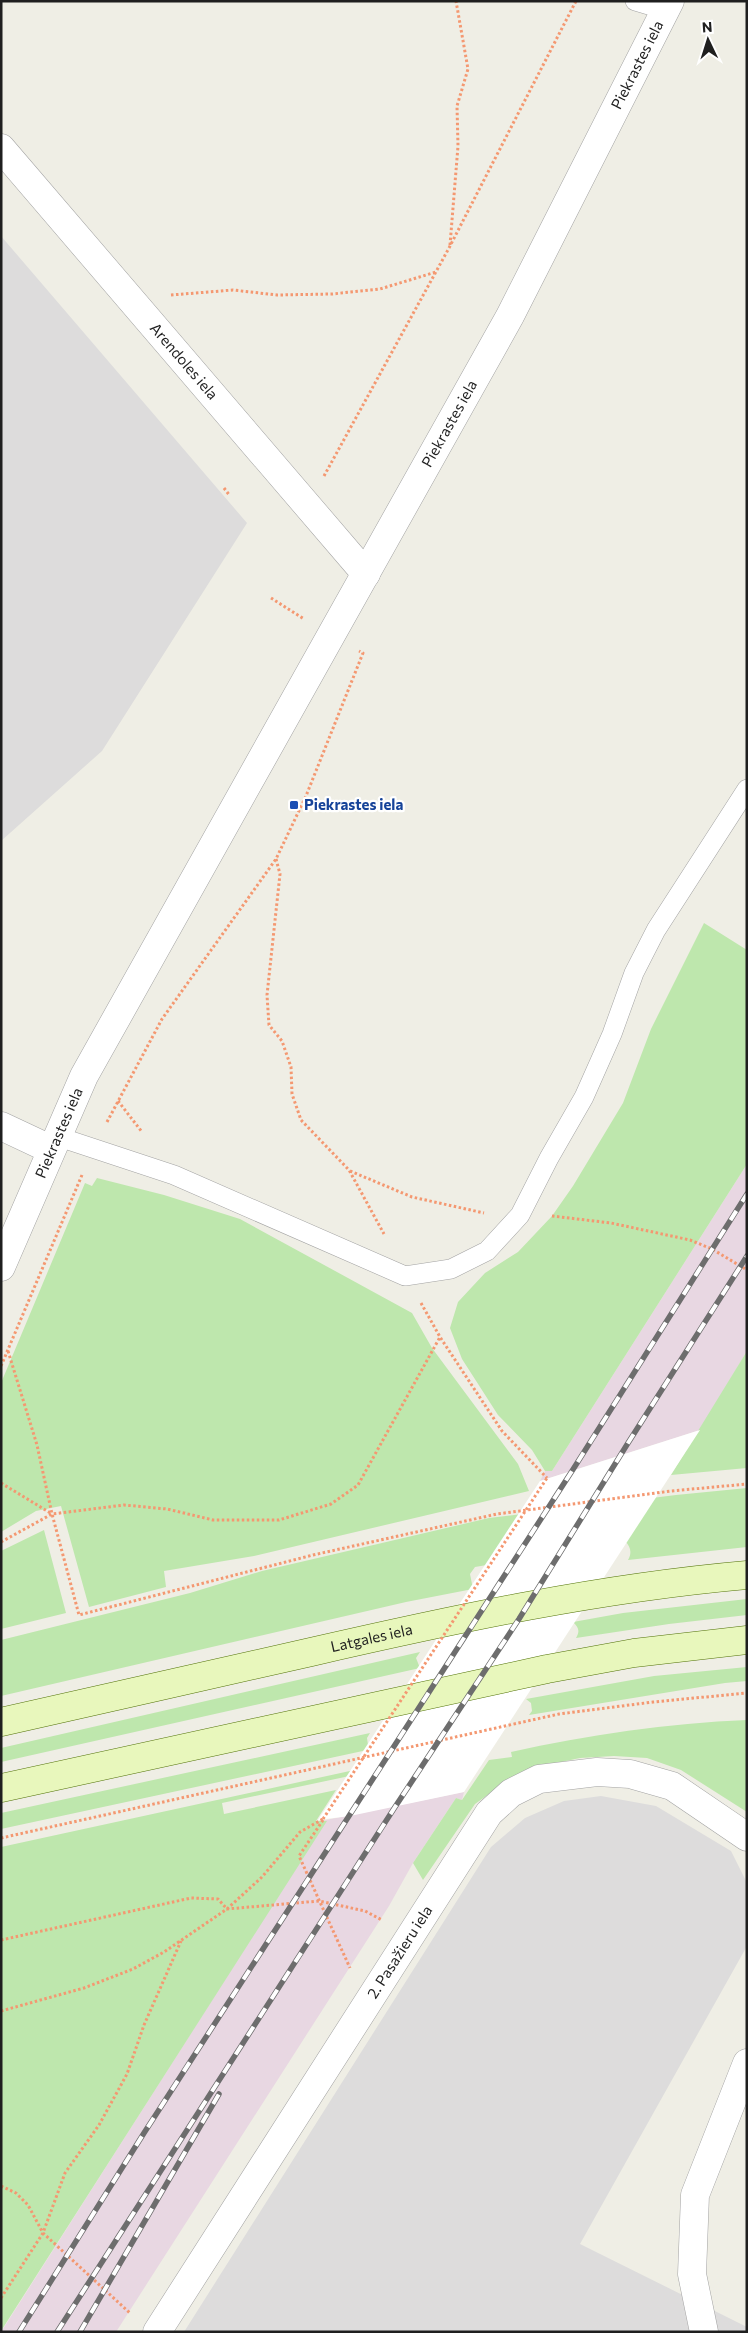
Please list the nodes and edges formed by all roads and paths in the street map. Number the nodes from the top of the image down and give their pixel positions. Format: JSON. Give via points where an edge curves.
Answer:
{"nodes":[{"id":1,"x":456,"y":1,"type":"edge"},
{"id":2,"x":576,"y":1,"type":"edge"},
{"id":3,"x":634,"y":1,"type":"edge"},
{"id":4,"x":668,"y":6,"type":"edge"},
{"id":5,"x":1,"y":148,"type":"edge"},
{"id":6,"x":449,"y":248,"type":"junction"},
{"id":7,"x":436,"y":272,"type":"junction"},
{"id":8,"x":138,"y":307,"type":"junction"},
{"id":9,"x":320,"y":483,"type":"dead end"},
{"id":10,"x":224,"y":488,"type":"dead end"},
{"id":11,"x":230,"y":496,"type":"dead end"},
{"id":12,"x":366,"y":574,"type":"junction"},
{"id":13,"x":271,"y":598,"type":"dead end"},
{"id":14,"x":308,"y":622,"type":"dead end"},
{"id":15,"x":352,"y":648,"type":"dead end"},
{"id":16,"x":747,"y":789,"type":"edge"},
{"id":17,"x":276,"y":858,"type":"junction"},
{"id":18,"x":1,"y":1126,"type":"edge"},
{"id":19,"x":53,"y":1143,"type":"junction"},
{"id":20,"x":94,"y":1148,"type":"junction"},
{"id":21,"x":1,"y":1267,"type":"edge"},
{"id":22,"x":405,"y":1276,"type":"junction"},
{"id":23,"x":440,"y":1337,"type":"junction"},
{"id":24,"x":8,"y":1351,"type":"junction"},
{"id":25,"x":1,"y":1366,"type":"edge"},
{"id":26,"x":1,"y":1483,"type":"edge"},
{"id":27,"x":747,"y":1484,"type":"edge"},
{"id":28,"x":52,"y":1514,"type":"junction"},
{"id":29,"x":1,"y":1542,"type":"edge"},
{"id":30,"x":747,"y":1575,"type":"edge"},
{"id":31,"x":747,"y":1640,"type":"edge"},
{"id":32,"x":747,"y":1693,"type":"edge"},
{"id":33,"x":1,"y":1722,"type":"edge"},
{"id":34,"x":1,"y":1788,"type":"edge"},
{"id":35,"x":323,"y":1819,"type":"junction"},
{"id":36,"x":747,"y":1836,"type":"edge"},
{"id":37,"x":1,"y":1838,"type":"edge"},
{"id":38,"x":319,"y":1901,"type":"junction"},
{"id":39,"x":227,"y":1909,"type":"junction"},
{"id":40,"x":411,"y":1935,"type":"junction"},
{"id":41,"x":1,"y":1940,"type":"edge"},
{"id":42,"x":181,"y":1941,"type":"junction"},
{"id":43,"x":366,"y":2004,"type":"junction"},
{"id":44,"x":1,"y":2011,"type":"edge"},
{"id":45,"x":747,"y":2063,"type":"edge"},
{"id":46,"x":1,"y":2186,"type":"edge"},
{"id":47,"x":44,"y":2233,"type":"junction"},
{"id":48,"x":1,"y":2298,"type":"edge"},
{"id":49,"x":146,"y":2325,"type":"edge"},
{"id":50,"x":704,"y":2332,"type":"edge"}],
"edges":[{"from":1,"to":6,"type":"path","via":[[468,69],[457,106],[458,146]]},
{"from":2,"to":6,"type":"path"},
{"from":3,"to":4,"type":"lane"},
{"from":4,"to":12,"type":"street","name":"Piekrastes iela","via":[[510,316]]},
{"from":5,"to":8,"type":"street","name":"Arendoles iela"},
{"from":6,"to":7,"type":"path"},
{"from":7,"to":8,"type":"path","via":[[380,289],[277,295],[233,290],[165,296]]},
{"from":7,"to":9,"type":"path"},
{"from":8,"to":12,"type":"street","name":"Arendoles iela"},
{"from":10,"to":11,"type":"path"},
{"from":12,"to":19,"type":"street","name":"Piekrastes iela","via":[[84,1076]]},
{"from":13,"to":14,"type":"path"},
{"from":15,"to":17,"type":"path","via":[[363,653],[306,796]]},
{"from":16,"to":22,"type":"lane","via":[[656,930],[634,973],[584,1097],[520,1215],[487,1251],[451,1269]]},
{"from":17,"to":20,"type":"path","via":[[162,1019]]},
{"from":17,"to":22,"type":"path","via":[[280,874],[267,995],[269,1025],[282,1041],[291,1067],[292,1094],[301,1120],[349,1170]]},
{"from":18,"to":19,"type":"street"},
{"from":19,"to":20,"type":"lane"},
{"from":19,"to":21,"type":"street","name":"Piekrastes iela"},
{"from":20,"to":22,"type":"lane","via":[[174,1175]]},
{"from":20,"to":24,"type":"path"},
{"from":22,"to":23,"type":"path"},
{"from":23,"to":28,"type":"path","via":[[358,1485],[330,1504],[280,1520],[213,1520],[167,1509],[124,1505]]},
{"from":23,"to":35,"type":"path","bridge":true,"via":[[502,1431],[548,1478]]},
{"from":24,"to":25,"type":"path"},
{"from":24,"to":28,"type":"path","via":[[38,1445]]},
{"from":26,"to":28,"type":"path"},
{"from":27,"to":28,"type":"path","via":[[497,1514],[312,1555],[78,1615]]},
{"from":28,"to":29,"type":"path"},
{"from":30,"to":33,"type":"street","name":"Latgales iela","via":[[602,1592],[510,1608]]},
{"from":31,"to":34,"type":"street","via":[[546,1669]]},
{"from":32,"to":37,"type":"path","via":[[560,1714]]},
{"from":35,"to":38,"type":"path","via":[[299,1856]]},
{"from":35,"to":39,"type":"path","via":[[300,1832],[262,1877]]},
{"from":36,"to":40,"type":"street","name":"2. Pasažieru iela","via":[[672,1786],[630,1774],[597,1772],[539,1779],[511,1793],[489,1813]]},
{"from":38,"to":39,"type":"path"},
{"from":38,"to":40,"type":"path","via":[[365,1911]]},
{"from":38,"to":43,"type":"path"},
{"from":39,"to":41,"type":"path","via":[[218,1898],[191,1898]]},
{"from":39,"to":42,"type":"path"},
{"from":40,"to":43,"type":"street","name":"2. Pasažieru iela"},
{"from":42,"to":44,"type":"path","via":[[133,1969],[84,1988]]},
{"from":42,"to":47,"type":"path","via":[[144,2025],[127,2074],[99,2125],[65,2173]]},
{"from":43,"to":49,"type":"street","name":"2. Pasažieru iela"},
{"from":45,"to":50,"type":"street","via":[[695,2195],[692,2274]]},
{"from":46,"to":47,"type":"path","via":[[16,2193],[28,2205]]},
{"from":47,"to":48,"type":"path"},
{"from":47,"to":49,"type":"path"}]}
